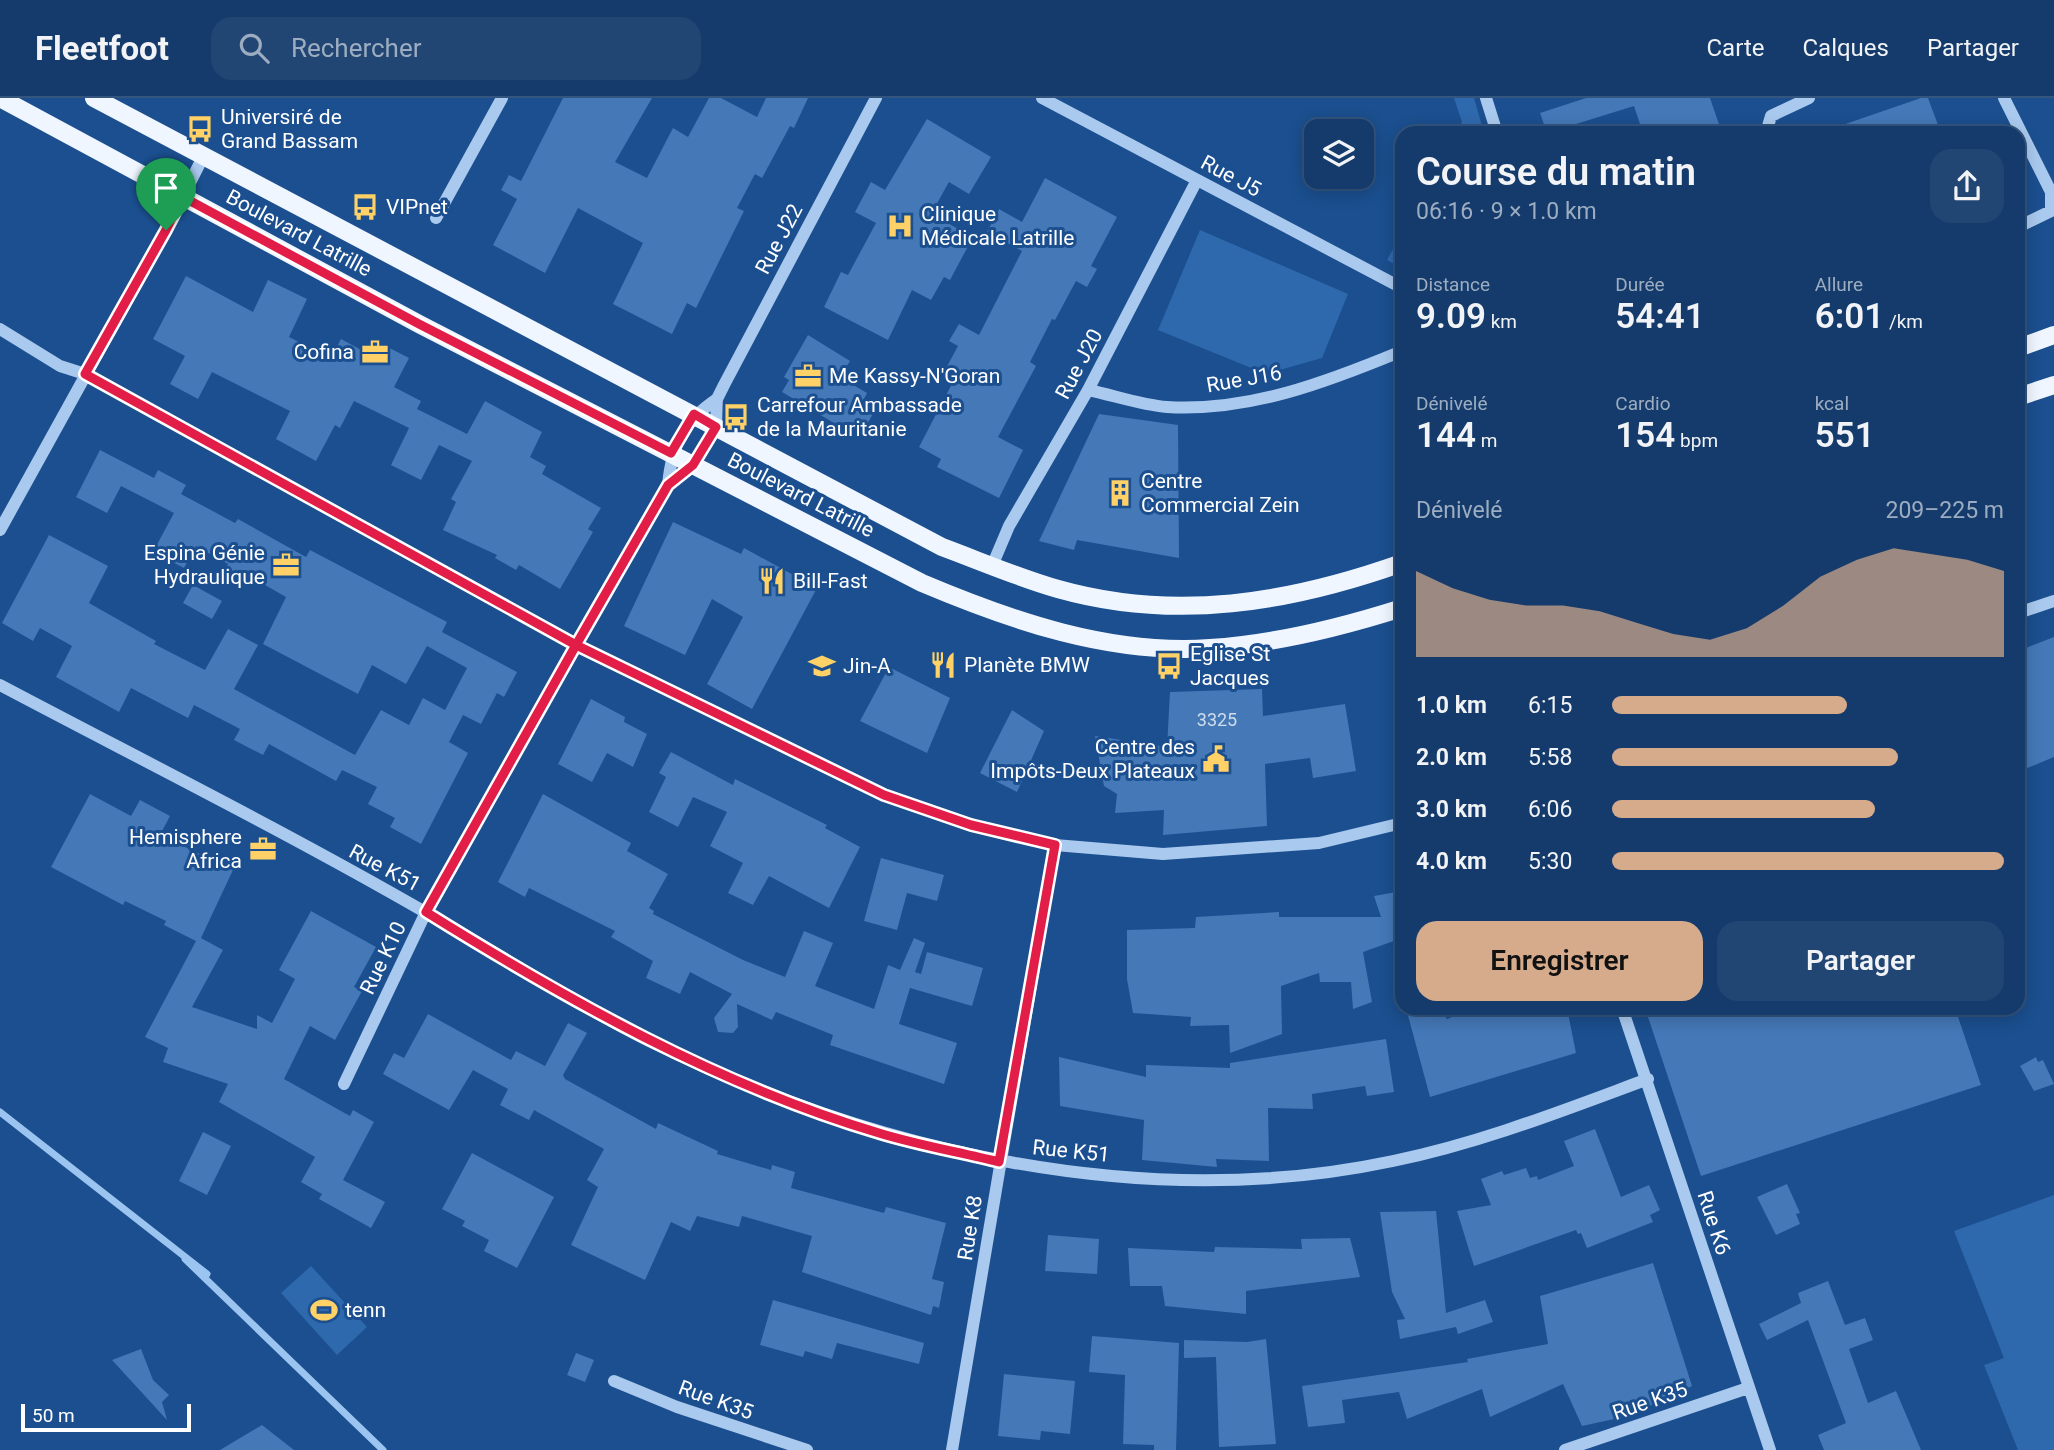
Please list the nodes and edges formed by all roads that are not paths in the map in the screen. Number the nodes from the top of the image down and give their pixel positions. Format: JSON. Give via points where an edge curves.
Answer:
{"nodes":[{"id":1,"x":0,"y":98,"type":"edge"},
{"id":2,"x":94,"y":98,"type":"edge"},
{"id":3,"x":502,"y":98,"type":"edge"},
{"id":4,"x":876,"y":98,"type":"edge"},
{"id":5,"x":1042,"y":98,"type":"edge"},
{"id":6,"x":1486,"y":98,"type":"edge"},
{"id":7,"x":1809,"y":98,"type":"edge"},
{"id":8,"x":2004,"y":98,"type":"edge"},
{"id":9,"x":1495,"y":126,"type":"edge"},
{"id":10,"x":1768,"y":126,"type":"edge"},
{"id":11,"x":2018,"y":126,"type":"edge"},
{"id":12,"x":2025,"y":140,"type":"edge"},
{"id":13,"x":204,"y":155,"type":"junction"},
{"id":14,"x":1197,"y":180,"type":"junction"},
{"id":15,"x":183,"y":197,"type":"junction"},
{"id":16,"x":436,"y":218,"type":"dead end"},
{"id":17,"x":2025,"y":224,"type":"edge"},
{"id":18,"x":1395,"y":284,"type":"edge"},
{"id":19,"x":0,"y":329,"type":"edge"},
{"id":20,"x":2054,"y":335,"type":"edge"},
{"id":21,"x":2025,"y":345,"type":"edge"},
{"id":22,"x":1395,"y":354,"type":"edge"},
{"id":23,"x":85,"y":374,"type":"junction"},
{"id":24,"x":2054,"y":385,"type":"edge"},
{"id":25,"x":1088,"y":390,"type":"junction"},
{"id":26,"x":2025,"y":395,"type":"edge"},
{"id":27,"x":717,"y":399,"type":"junction"},
{"id":28,"x":694,"y":414,"type":"junction"},
{"id":29,"x":716,"y":427,"type":"junction"},
{"id":30,"x":671,"y":453,"type":"junction"},
{"id":31,"x":693,"y":465,"type":"junction"},
{"id":32,"x":668,"y":485,"type":"junction"},
{"id":33,"x":0,"y":530,"type":"edge"},
{"id":34,"x":1395,"y":565,"type":"edge"},
{"id":35,"x":992,"y":566,"type":"junction"},
{"id":36,"x":2054,"y":600,"type":"edge"},
{"id":37,"x":1395,"y":610,"type":"edge"},
{"id":38,"x":2025,"y":610,"type":"edge"},
{"id":39,"x":576,"y":645,"type":"junction"},
{"id":40,"x":0,"y":685,"type":"edge"},
{"id":41,"x":1395,"y":825,"type":"edge"},
{"id":42,"x":1055,"y":845,"type":"junction"},
{"id":43,"x":426,"y":912,"type":"junction"},
{"id":44,"x":1625,"y":1015,"type":"edge"},
{"id":45,"x":1648,"y":1079,"type":"junction"},
{"id":46,"x":344,"y":1084,"type":"dead end"},
{"id":47,"x":999,"y":1162,"type":"junction"},
{"id":48,"x":614,"y":1381,"type":"dead end"},
{"id":49,"x":1748,"y":1388,"type":"junction"},
{"id":50,"x":807,"y":1450,"type":"edge"},
{"id":51,"x":952,"y":1450,"type":"edge"},
{"id":52,"x":1565,"y":1450,"type":"edge"},
{"id":53,"x":1770,"y":1450,"type":"edge"}],
"edges":[{"from":1,"to":15,"type":"main road","name":"Boulevard Latrille"},
{"from":2,"to":13,"type":"main road","name":"Boulevard Latrille"},
{"from":3,"to":16,"type":"street"},
{"from":4,"to":27,"type":"street","name":"Rue J22"},
{"from":5,"to":14,"type":"street","name":"Rue J5"},
{"from":6,"to":9,"type":"street"},
{"from":7,"to":10,"type":"street","via":[[1771,116]]},
{"from":8,"to":11,"type":"street"},
{"from":12,"to":17,"type":"street","via":[[2051,192],[2050,211]]},
{"from":13,"to":15,"type":"street"},
{"from":13,"to":28,"type":"main road","name":"Boulevard Latrille"},
{"from":14,"to":18,"type":"street","name":"Rue J5"},
{"from":14,"to":25,"type":"street","name":"Rue J20"},
{"from":15,"to":23,"type":"street"},
{"from":15,"to":30,"type":"main road","name":"Boulevard Latrille"},
{"from":19,"to":23,"type":"street","via":[[60,366]]},
{"from":20,"to":21,"type":"main road"},
{"from":22,"to":25,"type":"street","name":"Rue J16","via":[[1332,379],[1220,406],[1165,407]]},
{"from":23,"to":33,"type":"street"},
{"from":23,"to":39,"type":"street"},
{"from":24,"to":26,"type":"main road"},
{"from":25,"to":35,"type":"street","name":"Rue J20","via":[[1009,526]]},
{"from":27,"to":28,"type":"street","name":"Rue J22"},
{"from":27,"to":29,"type":"street","name":"Rue J22"},
{"from":28,"to":29,"type":"main road","name":"Boulevard Latrille"},
{"from":28,"to":30,"type":"street","name":"Rue J22"},
{"from":29,"to":31,"type":"street","name":"Rue J22"},
{"from":29,"to":35,"type":"main road","name":"Boulevard Latrille","via":[[943,547]]},
{"from":30,"to":31,"type":"main road","name":"Boulevard Latrille"},
{"from":30,"to":32,"type":"street","name":"Rue J22"},
{"from":31,"to":32,"type":"street","name":"Rue J22"},
{"from":31,"to":37,"type":"main road","name":"Boulevard Latrille","via":[[922,583],[987,611],[1100,640],[1208,649],[1297,636]]},
{"from":32,"to":39,"type":"street","name":"Rue K10"},
{"from":34,"to":35,"type":"main road","name":"Boulevard Latrille","via":[[1337,586],[1206,607],[1109,600],[1057,589]]},
{"from":36,"to":38,"type":"street"},
{"from":39,"to":42,"type":"street","via":[[884,795],[971,825]]},
{"from":39,"to":43,"type":"street","name":"Rue K10"},
{"from":40,"to":43,"type":"street","name":"Rue K51"},
{"from":41,"to":42,"type":"street","via":[[1319,843],[1241,851],[1163,854]]},
{"from":42,"to":47,"type":"street","name":"Rue K8"},
{"from":43,"to":46,"type":"street","name":"Rue K10"},
{"from":43,"to":47,"type":"street","name":"Rue K51","via":[[649,1041],[761,1091],[880,1133]]},
{"from":44,"to":45,"type":"street","name":"Rue K6"},
{"from":45,"to":47,"type":"street","name":"Rue K51","via":[[1496,1135],[1391,1162],[1296,1174],[1191,1179]]},
{"from":45,"to":49,"type":"street","name":"Rue K6"},
{"from":47,"to":51,"type":"street","name":"Rue K8"},
{"from":48,"to":50,"type":"street","name":"Rue K35"},
{"from":49,"to":52,"type":"street","name":"Rue K35"},
{"from":49,"to":53,"type":"street","name":"Rue K6"}]}
